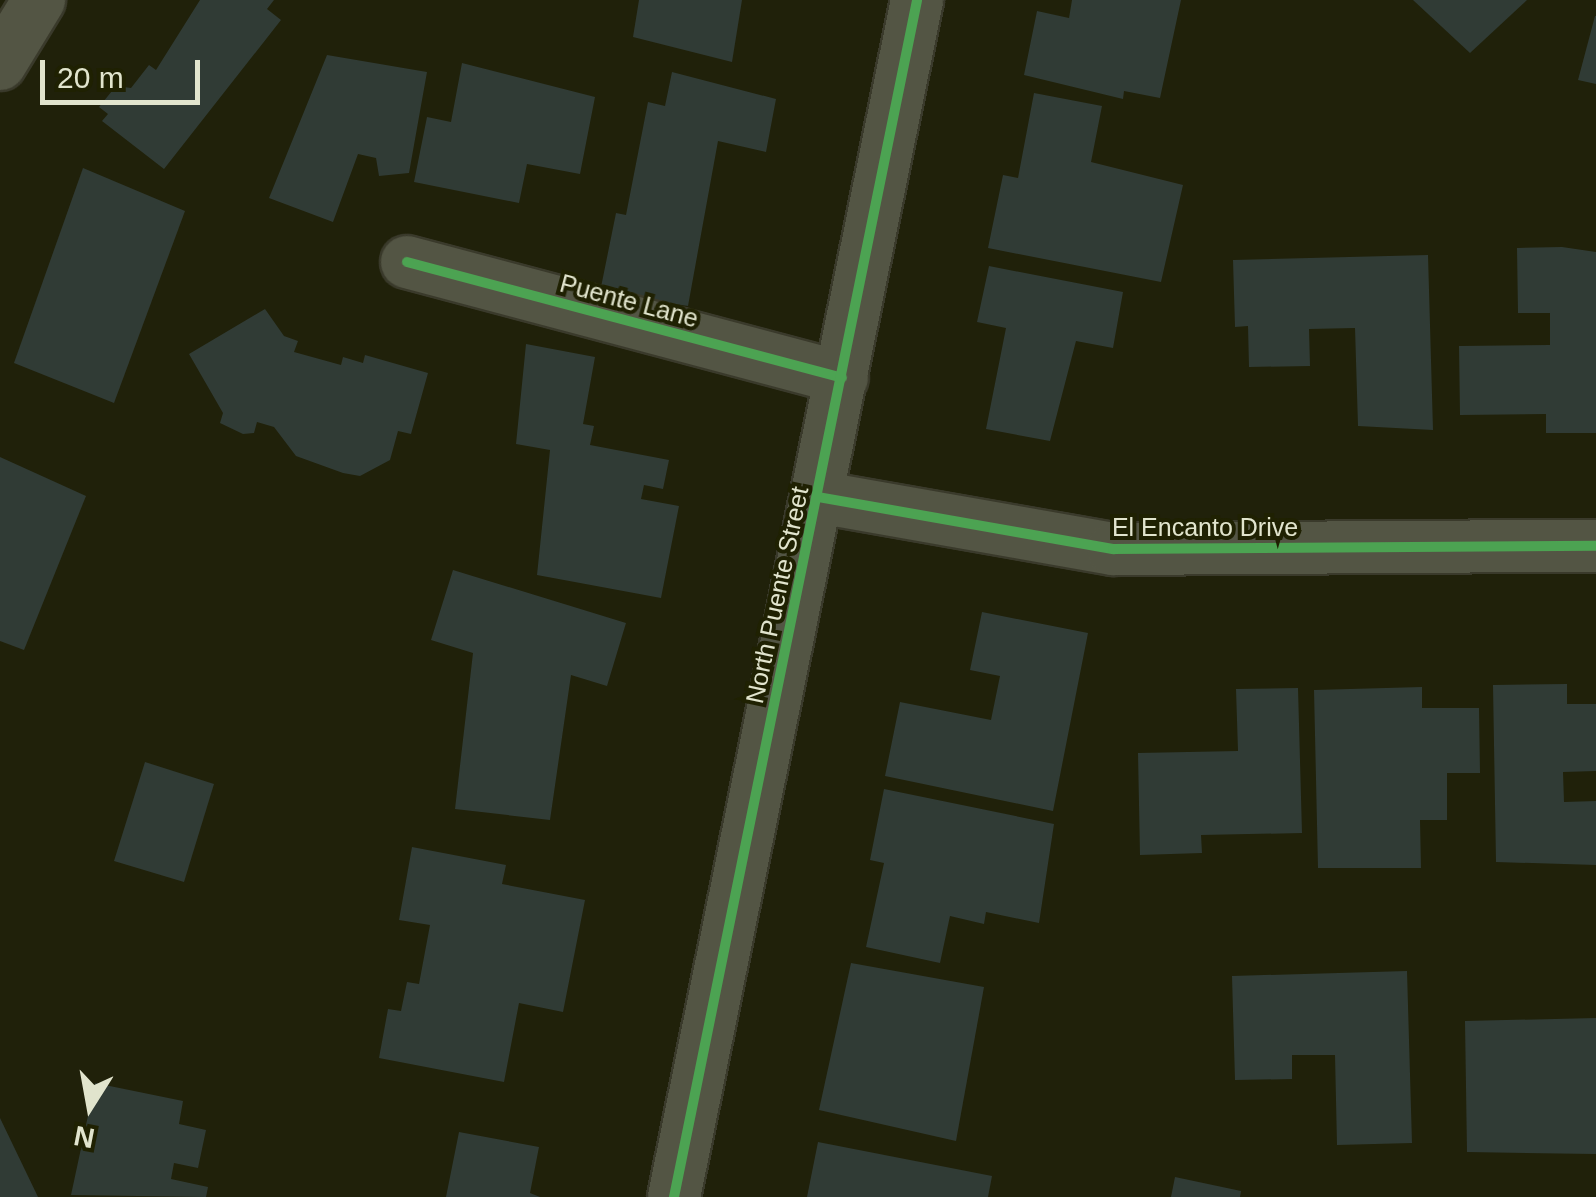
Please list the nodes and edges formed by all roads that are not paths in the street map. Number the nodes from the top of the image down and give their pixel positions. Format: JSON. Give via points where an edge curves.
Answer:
{"nodes":[{"id":1,"x":39,"y":0,"type":"edge"},
{"id":2,"x":918,"y":0,"type":"edge"},
{"id":3,"x":0,"y":64,"type":"edge"},
{"id":4,"x":407,"y":262,"type":"dead end"},
{"id":5,"x":842,"y":378,"type":"junction"},
{"id":6,"x":818,"y":497,"type":"junction"},
{"id":7,"x":1596,"y":546,"type":"edge"},
{"id":8,"x":674,"y":1197,"type":"edge"}],
"edges":[{"from":1,"to":3,"type":"street"},
{"from":2,"to":5,"type":"street","name":"North Puente Street"},
{"from":4,"to":5,"type":"street","name":"Puente Lane"},
{"from":5,"to":6,"type":"street","name":"North Puente Street"},
{"from":6,"to":7,"type":"street","name":"El Encanto Drive","via":[[1113,549]]},
{"from":6,"to":8,"type":"street","name":"North Puente Street"}]}
